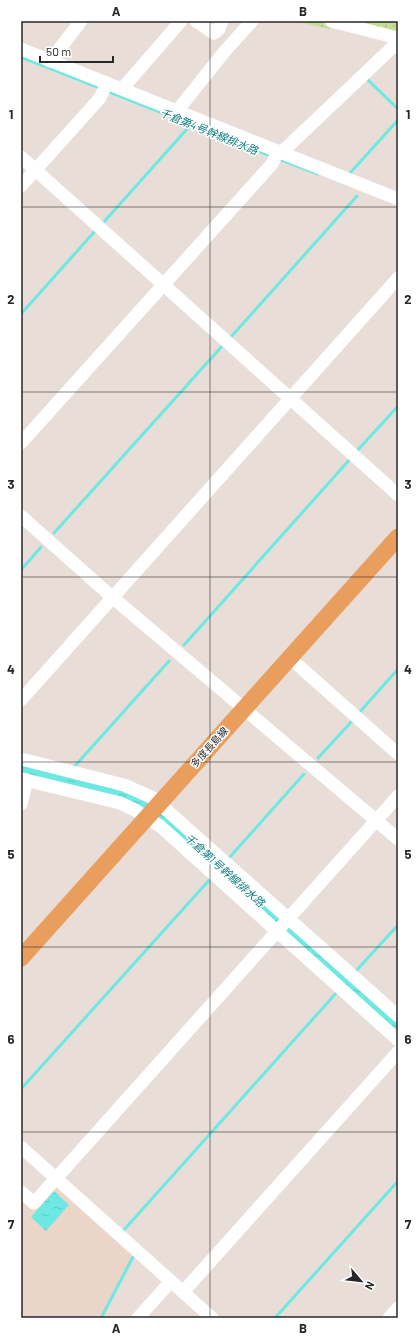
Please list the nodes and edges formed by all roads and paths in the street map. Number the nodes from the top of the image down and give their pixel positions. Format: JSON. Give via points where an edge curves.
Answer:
{"nodes":[{"id":1,"x":81,"y":21,"type":"edge"},
{"id":2,"x":181,"y":21,"type":"edge"},
{"id":3,"x":196,"y":21,"type":"edge"},
{"id":4,"x":222,"y":21,"type":"edge"},
{"id":5,"x":252,"y":21,"type":"edge"},
{"id":6,"x":331,"y":21,"type":"edge"},
{"id":7,"x":398,"y":38,"type":"edge"},
{"id":8,"x":398,"y":42,"type":"edge"},
{"id":9,"x":21,"y":49,"type":"edge"},
{"id":10,"x":50,"y":61,"type":"junction"},
{"id":11,"x":105,"y":88,"type":"junction"},
{"id":12,"x":122,"y":88,"type":"junction"},
{"id":13,"x":178,"y":111,"type":"junction"},
{"id":14,"x":277,"y":155,"type":"junction"},
{"id":15,"x":21,"y":157,"type":"edge"},
{"id":16,"x":36,"y":170,"type":"junction"},
{"id":17,"x":21,"y":186,"type":"edge"},
{"id":18,"x":398,"y":199,"type":"edge"},
{"id":19,"x":398,"y":278,"type":"edge"},
{"id":20,"x":164,"y":284,"type":"junction"},
{"id":21,"x":290,"y":399,"type":"junction"},
{"id":22,"x":21,"y":443,"type":"edge"},
{"id":23,"x":398,"y":495,"type":"edge"},
{"id":24,"x":21,"y":516,"type":"edge"},
{"id":25,"x":398,"y":537,"type":"edge"},
{"id":26,"x":112,"y":598,"type":"junction"},
{"id":27,"x":290,"y":658,"type":"junction"},
{"id":28,"x":21,"y":700,"type":"edge"},
{"id":29,"x":244,"y":708,"type":"junction"},
{"id":30,"x":398,"y":754,"type":"edge"},
{"id":31,"x":21,"y":759,"type":"edge"},
{"id":32,"x":24,"y":779,"type":"edge"},
{"id":33,"x":398,"y":796,"type":"edge"},
{"id":34,"x":21,"y":804,"type":"edge"},
{"id":35,"x":153,"y":810,"type":"junction"},
{"id":36,"x":376,"y":820,"type":"junction"},
{"id":37,"x":398,"y":839,"type":"edge"},
{"id":38,"x":283,"y":924,"type":"junction"},
{"id":39,"x":21,"y":958,"type":"edge"},
{"id":40,"x":398,"y":1016,"type":"edge"},
{"id":41,"x":398,"y":1040,"type":"edge"},
{"id":42,"x":398,"y":1052,"type":"edge"},
{"id":43,"x":21,"y":1147,"type":"edge"},
{"id":44,"x":56,"y":1178,"type":"junction"},
{"id":45,"x":21,"y":1192,"type":"edge"},
{"id":46,"x":171,"y":1281,"type":"junction"},
{"id":47,"x":183,"y":1292,"type":"junction"},
{"id":48,"x":398,"y":1308,"type":"edge"},
{"id":49,"x":138,"y":1318,"type":"edge"},
{"id":50,"x":212,"y":1318,"type":"edge"},
{"id":51,"x":389,"y":1318,"type":"edge"}],
"edges":[{"from":1,"to":10,"type":"street"},
{"from":2,"to":12,"type":"street"},
{"from":3,"to":4,"type":"street","via":[[214,34]]},
{"from":5,"to":13,"type":"street"},
{"from":6,"to":7,"type":"street"},
{"from":8,"to":14,"type":"street"},
{"from":9,"to":10,"type":"street"},
{"from":10,"to":11,"type":"street"},
{"from":11,"to":12,"type":"street"},
{"from":11,"to":16,"type":"street","via":[[100,98]]},
{"from":12,"to":13,"type":"street"},
{"from":13,"to":14,"type":"street"},
{"from":14,"to":18,"type":"street"},
{"from":14,"to":20,"type":"street"},
{"from":15,"to":16,"type":"street"},
{"from":16,"to":17,"type":"street"},
{"from":16,"to":20,"type":"street"},
{"from":19,"to":21,"type":"street"},
{"from":20,"to":21,"type":"street"},
{"from":20,"to":22,"type":"street"},
{"from":21,"to":23,"type":"street"},
{"from":21,"to":26,"type":"street"},
{"from":24,"to":26,"type":"street"},
{"from":25,"to":27,"type":"main road","name":"多度長島線"},
{"from":26,"to":28,"type":"street"},
{"from":26,"to":29,"type":"street"},
{"from":27,"to":29,"type":"main road","name":"多度長島線"},
{"from":27,"to":30,"type":"street"},
{"from":29,"to":35,"type":"main road","name":"多度長島線"},
{"from":29,"to":36,"type":"street"},
{"from":31,"to":35,"type":"street","via":[[124,785],[153,798]]},
{"from":32,"to":34,"type":"street"},
{"from":32,"to":35,"type":"street","via":[[120,803],[135,810]]},
{"from":33,"to":36,"type":"street"},
{"from":35,"to":38,"type":"street"},
{"from":35,"to":38,"type":"street","via":[[160,826]]},
{"from":35,"to":39,"type":"main road","name":"多度長島線"},
{"from":36,"to":37,"type":"street"},
{"from":36,"to":38,"type":"street"},
{"from":38,"to":40,"type":"street"},
{"from":38,"to":41,"type":"street"},
{"from":38,"to":44,"type":"street"},
{"from":42,"to":47,"type":"street"},
{"from":43,"to":44,"type":"street"},
{"from":44,"to":45,"type":"street","via":[[34,1203]]},
{"from":44,"to":46,"type":"street"},
{"from":46,"to":47,"type":"street"},
{"from":46,"to":49,"type":"street"},
{"from":47,"to":50,"type":"street"},
{"from":48,"to":51,"type":"street"}]}
